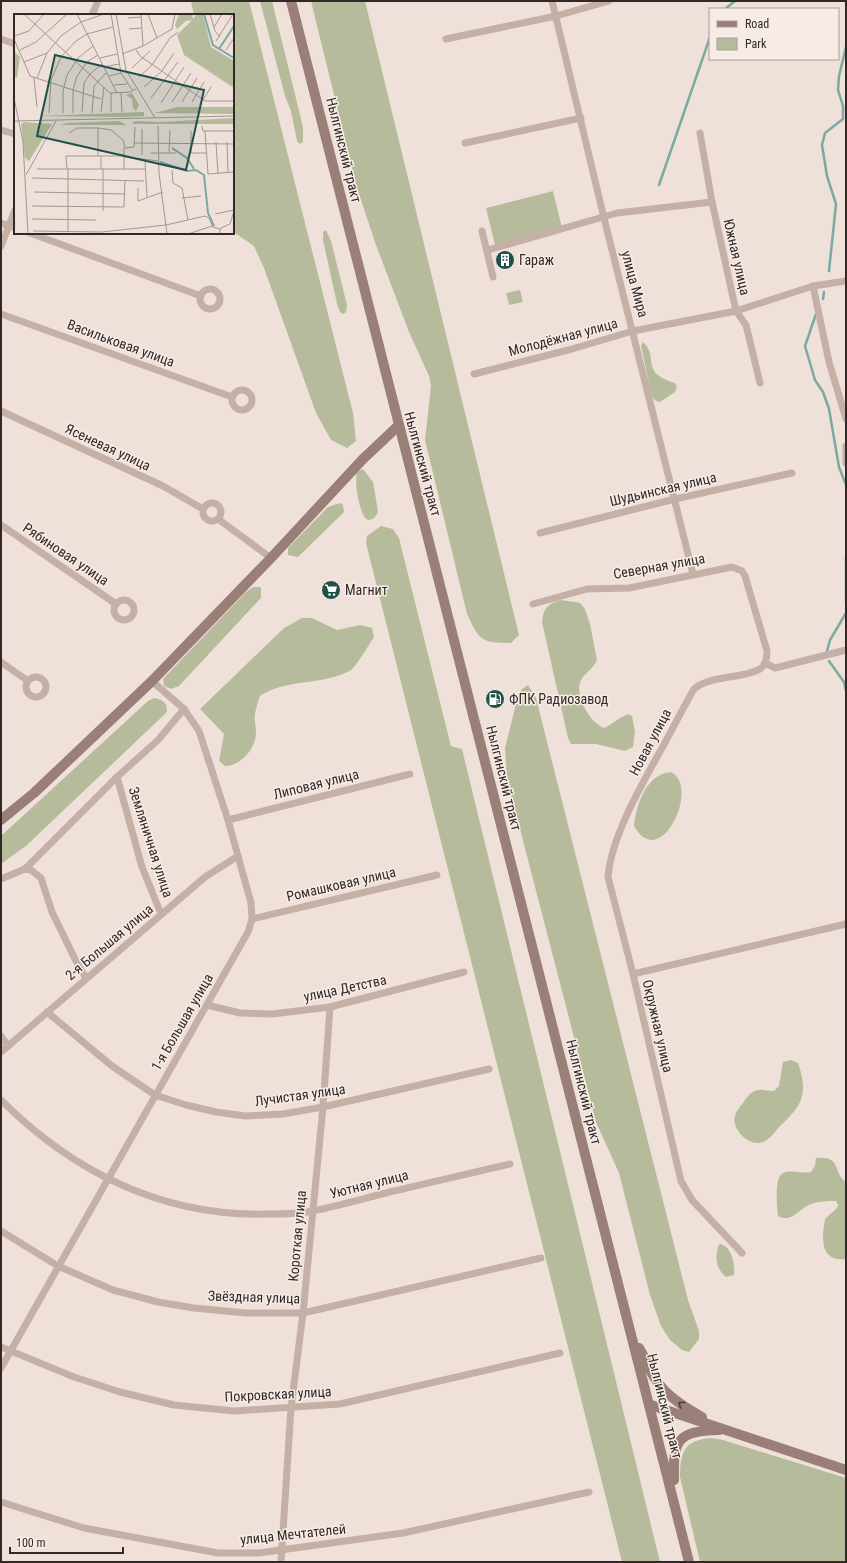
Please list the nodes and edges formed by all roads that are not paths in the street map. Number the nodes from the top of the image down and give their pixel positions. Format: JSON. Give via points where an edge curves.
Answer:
{"nodes":[{"id":1,"x":98,"y":1,"type":"edge"},
{"id":2,"x":291,"y":1,"type":"edge"},
{"id":3,"x":552,"y":1,"type":"edge"},
{"id":4,"x":609,"y":1,"type":"edge"},
{"id":5,"x":92,"y":14,"type":"edge"},
{"id":6,"x":556,"y":16,"type":"junction"},
{"id":7,"x":1,"y":39,"type":"edge"},
{"id":8,"x":446,"y":39,"type":"dead end"},
{"id":9,"x":14,"y":44,"type":"edge"},
{"id":10,"x":581,"y":118,"type":"junction"},
{"id":11,"x":1,"y":130,"type":"edge"},
{"id":12,"x":700,"y":133,"type":"dead end"},
{"id":13,"x":14,"y":134,"type":"edge"},
{"id":14,"x":465,"y":143,"type":"dead end"},
{"id":15,"x":712,"y":202,"type":"junction"},
{"id":16,"x":14,"y":216,"type":"edge"},
{"id":17,"x":604,"y":218,"type":"junction"},
{"id":18,"x":1,"y":222,"type":"edge"},
{"id":19,"x":12,"y":227,"type":"edge"},
{"id":20,"x":482,"y":231,"type":"dead end"},
{"id":21,"x":33,"y":234,"type":"edge"},
{"id":22,"x":1,"y":246,"type":"edge"},
{"id":23,"x":488,"y":250,"type":"junction"},
{"id":24,"x":493,"y":277,"type":"dead end"},
{"id":25,"x":846,"y":281,"type":"edge"},
{"id":26,"x":813,"y":286,"type":"junction"},
{"id":27,"x":201,"y":296,"type":"dead end"},
{"id":28,"x":736,"y":311,"type":"junction"},
{"id":29,"x":1,"y":314,"type":"edge"},
{"id":30,"x":633,"y":331,"type":"junction"},
{"id":31,"x":474,"y":374,"type":"dead end"},
{"id":32,"x":760,"y":383,"type":"dead end"},
{"id":33,"x":232,"y":397,"type":"dead end"},
{"id":34,"x":1,"y":411,"type":"edge"},
{"id":35,"x":846,"y":419,"type":"edge"},
{"id":36,"x":398,"y":426,"type":"junction"},
{"id":37,"x":846,"y":446,"type":"edge"},
{"id":38,"x":846,"y":463,"type":"edge"},
{"id":39,"x":792,"y":473,"type":"dead end"},
{"id":40,"x":675,"y":499,"type":"junction"},
{"id":41,"x":203,"y":509,"type":"junction"},
{"id":42,"x":218,"y":520,"type":"junction"},
{"id":43,"x":1,"y":525,"type":"edge"},
{"id":44,"x":540,"y":533,"type":"dead end"},
{"id":45,"x":271,"y":558,"type":"junction"},
{"id":46,"x":693,"y":574,"type":"junction"},
{"id":47,"x":116,"y":604,"type":"dead end"},
{"id":48,"x":533,"y":604,"type":"dead end"},
{"id":49,"x":846,"y":650,"type":"edge"},
{"id":50,"x":1,"y":662,"type":"edge"},
{"id":51,"x":764,"y":663,"type":"junction"},
{"id":52,"x":28,"y":681,"type":"dead end"},
{"id":53,"x":152,"y":681,"type":"junction"},
{"id":54,"x":184,"y":709,"type":"junction"},
{"id":55,"x":410,"y":774,"type":"dead end"},
{"id":56,"x":117,"y":777,"type":"junction"},
{"id":57,"x":1,"y":820,"type":"edge"},
{"id":58,"x":228,"y":820,"type":"junction"},
{"id":59,"x":238,"y":856,"type":"junction"},
{"id":60,"x":25,"y":869,"type":"junction"},
{"id":61,"x":437,"y":875,"type":"dead end"},
{"id":62,"x":1,"y":879,"type":"edge"},
{"id":63,"x":161,"y":914,"type":"junction"},
{"id":64,"x":252,"y":919,"type":"junction"},
{"id":65,"x":846,"y":924,"type":"edge"},
{"id":66,"x":464,"y":972,"type":"dead end"},
{"id":67,"x":633,"y":974,"type":"junction"},
{"id":68,"x":86,"y":978,"type":"junction"},
{"id":69,"x":207,"y":1005,"type":"junction"},
{"id":70,"x":330,"y":1007,"type":"junction"},
{"id":71,"x":47,"y":1012,"type":"junction"},
{"id":72,"x":1,"y":1036,"type":"edge"},
{"id":73,"x":8,"y":1046,"type":"junction"},
{"id":74,"x":1,"y":1052,"type":"edge"},
{"id":75,"x":489,"y":1069,"type":"dead end"},
{"id":76,"x":155,"y":1095,"type":"junction"},
{"id":77,"x":1,"y":1100,"type":"edge"},
{"id":78,"x":323,"y":1107,"type":"junction"},
{"id":79,"x":510,"y":1164,"type":"dead end"},
{"id":80,"x":107,"y":1178,"type":"junction"},
{"id":81,"x":312,"y":1211,"type":"junction"},
{"id":82,"x":1,"y":1231,"type":"edge"},
{"id":83,"x":742,"y":1253,"type":"dead end"},
{"id":84,"x":542,"y":1258,"type":"dead end"},
{"id":85,"x":58,"y":1266,"type":"junction"},
{"id":86,"x":303,"y":1313,"type":"junction"},
{"id":87,"x":632,"y":1336,"type":"junction"},
{"id":88,"x":1,"y":1347,"type":"edge"},
{"id":89,"x":10,"y":1352,"type":"junction"},
{"id":90,"x":560,"y":1353,"type":"dead end"},
{"id":91,"x":1,"y":1368,"type":"edge"},
{"id":92,"x":650,"y":1405,"type":"junction"},
{"id":93,"x":291,"y":1408,"type":"junction"},
{"id":94,"x":727,"y":1430,"type":"junction"},
{"id":95,"x":846,"y":1470,"type":"edge"},
{"id":96,"x":589,"y":1492,"type":"dead end"},
{"id":97,"x":674,"y":1501,"type":"junction"},
{"id":98,"x":1,"y":1502,"type":"edge"},
{"id":99,"x":282,"y":1551,"type":"junction"},
{"id":100,"x":281,"y":1562,"type":"edge"},
{"id":101,"x":689,"y":1562,"type":"edge"}],
"edges":[{"from":1,"to":5,"type":"street"},
{"from":2,"to":36,"type":"main road","name":"Нылгинский тракт"},
{"from":3,"to":6,"type":"street","name":"улица Мира"},
{"from":4,"to":6,"type":"street"},
{"from":6,"to":8,"type":"street"},
{"from":6,"to":10,"type":"street","name":"улица Мира"},
{"from":7,"to":9,"type":"street"},
{"from":10,"to":14,"type":"street"},
{"from":10,"to":17,"type":"street","name":"улица Мира"},
{"from":11,"to":13,"type":"street"},
{"from":12,"to":15,"type":"street","name":"Южная улица"},
{"from":15,"to":17,"type":"street","via":[[617,213]]},
{"from":15,"to":28,"type":"street","name":"Южная улица"},
{"from":16,"to":19,"type":"street"},
{"from":17,"to":23,"type":"street"},
{"from":17,"to":30,"type":"street","name":"улица Мира"},
{"from":18,"to":19,"type":"street"},
{"from":19,"to":22,"type":"street"},
{"from":20,"to":23,"type":"street"},
{"from":21,"to":27,"type":"street"},
{"from":23,"to":24,"type":"street"},
{"from":25,"to":26,"type":"street","name":"Молодёжная улица"},
{"from":26,"to":28,"type":"street","name":"Молодёжная улица"},
{"from":26,"to":35,"type":"street","via":[[829,362]]},
{"from":28,"to":30,"type":"street","name":"Молодёжная улица"},
{"from":28,"to":32,"type":"street","name":"Южная улица","via":[[746,325]]},
{"from":29,"to":33,"type":"street","name":"Васильковая улица"},
{"from":30,"to":31,"type":"street","name":"Молодёжная улица","via":[[572,350]]},
{"from":30,"to":40,"type":"street","name":"улица Мира"},
{"from":34,"to":41,"type":"street","name":"Ясеневая улица","via":[[163,486]]},
{"from":36,"to":45,"type":"main road","via":[[362,459]]},
{"from":36,"to":87,"type":"main road","name":"Нылгинский тракт"},
{"from":37,"to":38,"type":"street"},
{"from":39,"to":40,"type":"street","name":"Шудьинская улица"},
{"from":40,"to":44,"type":"street","name":"Шудьинская улица"},
{"from":40,"to":46,"type":"street","name":"улица Мира"},
{"from":41,"to":42,"type":"street","via":[[206,520]]},
{"from":41,"to":42,"type":"street","via":[[210,503],[216,504],[221,511]]},
{"from":42,"to":45,"type":"street"},
{"from":43,"to":47,"type":"street","name":"Рябиновая улица"},
{"from":45,"to":53,"type":"main road"},
{"from":46,"to":48,"type":"street","name":"Северная улица","via":[[629,588],[587,589]]},
{"from":46,"to":51,"type":"street","name":"Северная улица","via":[[732,567],[742,571],[767,651]]},
{"from":49,"to":51,"type":"street","via":[[775,668]]},
{"from":50,"to":52,"type":"street"},
{"from":51,"to":67,"type":"street","name":"Новая улица","via":[[758,670],[703,683],[694,688],[620,831],[609,862],[608,877]]},
{"from":53,"to":54,"type":"street","name":"1-я Большая улица"},
{"from":53,"to":57,"type":"main road","via":[[34,793]]},
{"from":54,"to":56,"type":"street","via":[[158,740]]},
{"from":54,"to":58,"type":"street","name":"1-я Большая улица","via":[[199,731]]},
{"from":55,"to":58,"type":"street","name":"Липовая улица"},
{"from":56,"to":60,"type":"street"},
{"from":56,"to":63,"type":"street","name":"Земляничная улица","via":[[142,867]]},
{"from":58,"to":59,"type":"street","name":"1-я Большая улица"},
{"from":59,"to":63,"type":"street","name":"2-я Большая улица","via":[[205,877]]},
{"from":59,"to":64,"type":"street","name":"1-я Большая улица","via":[[251,903]]},
{"from":60,"to":62,"type":"street"},
{"from":60,"to":68,"type":"street","via":[[31,870],[41,878],[52,912]]},
{"from":61,"to":64,"type":"street","name":"Ромашковая улица"},
{"from":63,"to":68,"type":"street","name":"2-я Большая улица"},
{"from":64,"to":69,"type":"street","name":"1-я Большая улица","via":[[248,932]]},
{"from":65,"to":67,"type":"street","name":"Окружная улица"},
{"from":66,"to":70,"type":"street","name":"улица Детства"},
{"from":67,"to":83,"type":"street","name":"Окружная улица","via":[[681,1181],[692,1200]]},
{"from":68,"to":71,"type":"street","name":"2-я Большая улица"},
{"from":69,"to":70,"type":"street","name":"улица Детства","via":[[240,1013],[272,1014]]},
{"from":69,"to":76,"type":"street","name":"1-я Большая улица"},
{"from":70,"to":78,"type":"street","name":"Короткая улица"},
{"from":71,"to":73,"type":"street","name":"2-я Большая улица"},
{"from":71,"to":76,"type":"street","name":"Лучистая улица","via":[[112,1066]]},
{"from":72,"to":73,"type":"street"},
{"from":73,"to":74,"type":"street","name":"2-я Большая улица"},
{"from":75,"to":78,"type":"street","name":"Лучистая улица"},
{"from":76,"to":78,"type":"street","name":"Лучистая улица","via":[[186,1105],[245,1116],[283,1114]]},
{"from":76,"to":80,"type":"street","name":"1-я Большая улица"},
{"from":77,"to":80,"type":"street","name":"Уютная улица","via":[[51,1143]]},
{"from":78,"to":81,"type":"street","name":"Короткая улица"},
{"from":79,"to":81,"type":"street","name":"Уютная улица"},
{"from":80,"to":81,"type":"street","name":"Уютная улица","via":[[140,1194],[178,1206],[214,1212],[245,1215]]},
{"from":80,"to":85,"type":"street","name":"1-я Большая улица"},
{"from":81,"to":86,"type":"street","name":"Короткая улица"},
{"from":82,"to":85,"type":"street","name":"Звёздная улица"},
{"from":84,"to":86,"type":"street","name":"Звёздная улица"},
{"from":85,"to":86,"type":"street","name":"Звёздная улица","via":[[113,1290],[158,1302],[246,1313]]},
{"from":85,"to":89,"type":"street","name":"1-я Большая улица"},
{"from":86,"to":93,"type":"street","name":"Короткая улица"},
{"from":87,"to":92,"type":"main road","name":"Нылгинский тракт"},
{"from":94,"to":87,"type":"main road","one_way":true,"via":[[682,1406],[664,1390]]},
{"from":88,"to":89,"type":"street","name":"Покровская улица"},
{"from":89,"to":91,"type":"street","name":"1-я Большая улица"},
{"from":89,"to":93,"type":"street","name":"Покровская улица","via":[[74,1378],[174,1405],[234,1411]]},
{"from":90,"to":93,"type":"street","name":"Покровская улица","via":[[340,1404]]},
{"from":92,"to":94,"type":"main road"},
{"from":92,"to":97,"type":"main road","name":"Нылгинский тракт"},
{"from":93,"to":99,"type":"street","name":"Короткая улица"},
{"from":94,"to":95,"type":"main road"},
{"from":94,"to":97,"type":"main road","via":[[694,1432],[678,1442],[673,1462]]},
{"from":96,"to":99,"type":"street","name":"улица Мечтателей","via":[[403,1533]]},
{"from":97,"to":101,"type":"main road","name":"Нылгинский тракт"},
{"from":98,"to":99,"type":"street","name":"улица Мечтателей","via":[[84,1528],[218,1553]]},
{"from":99,"to":100,"type":"street","name":"Короткая улица"}]}
